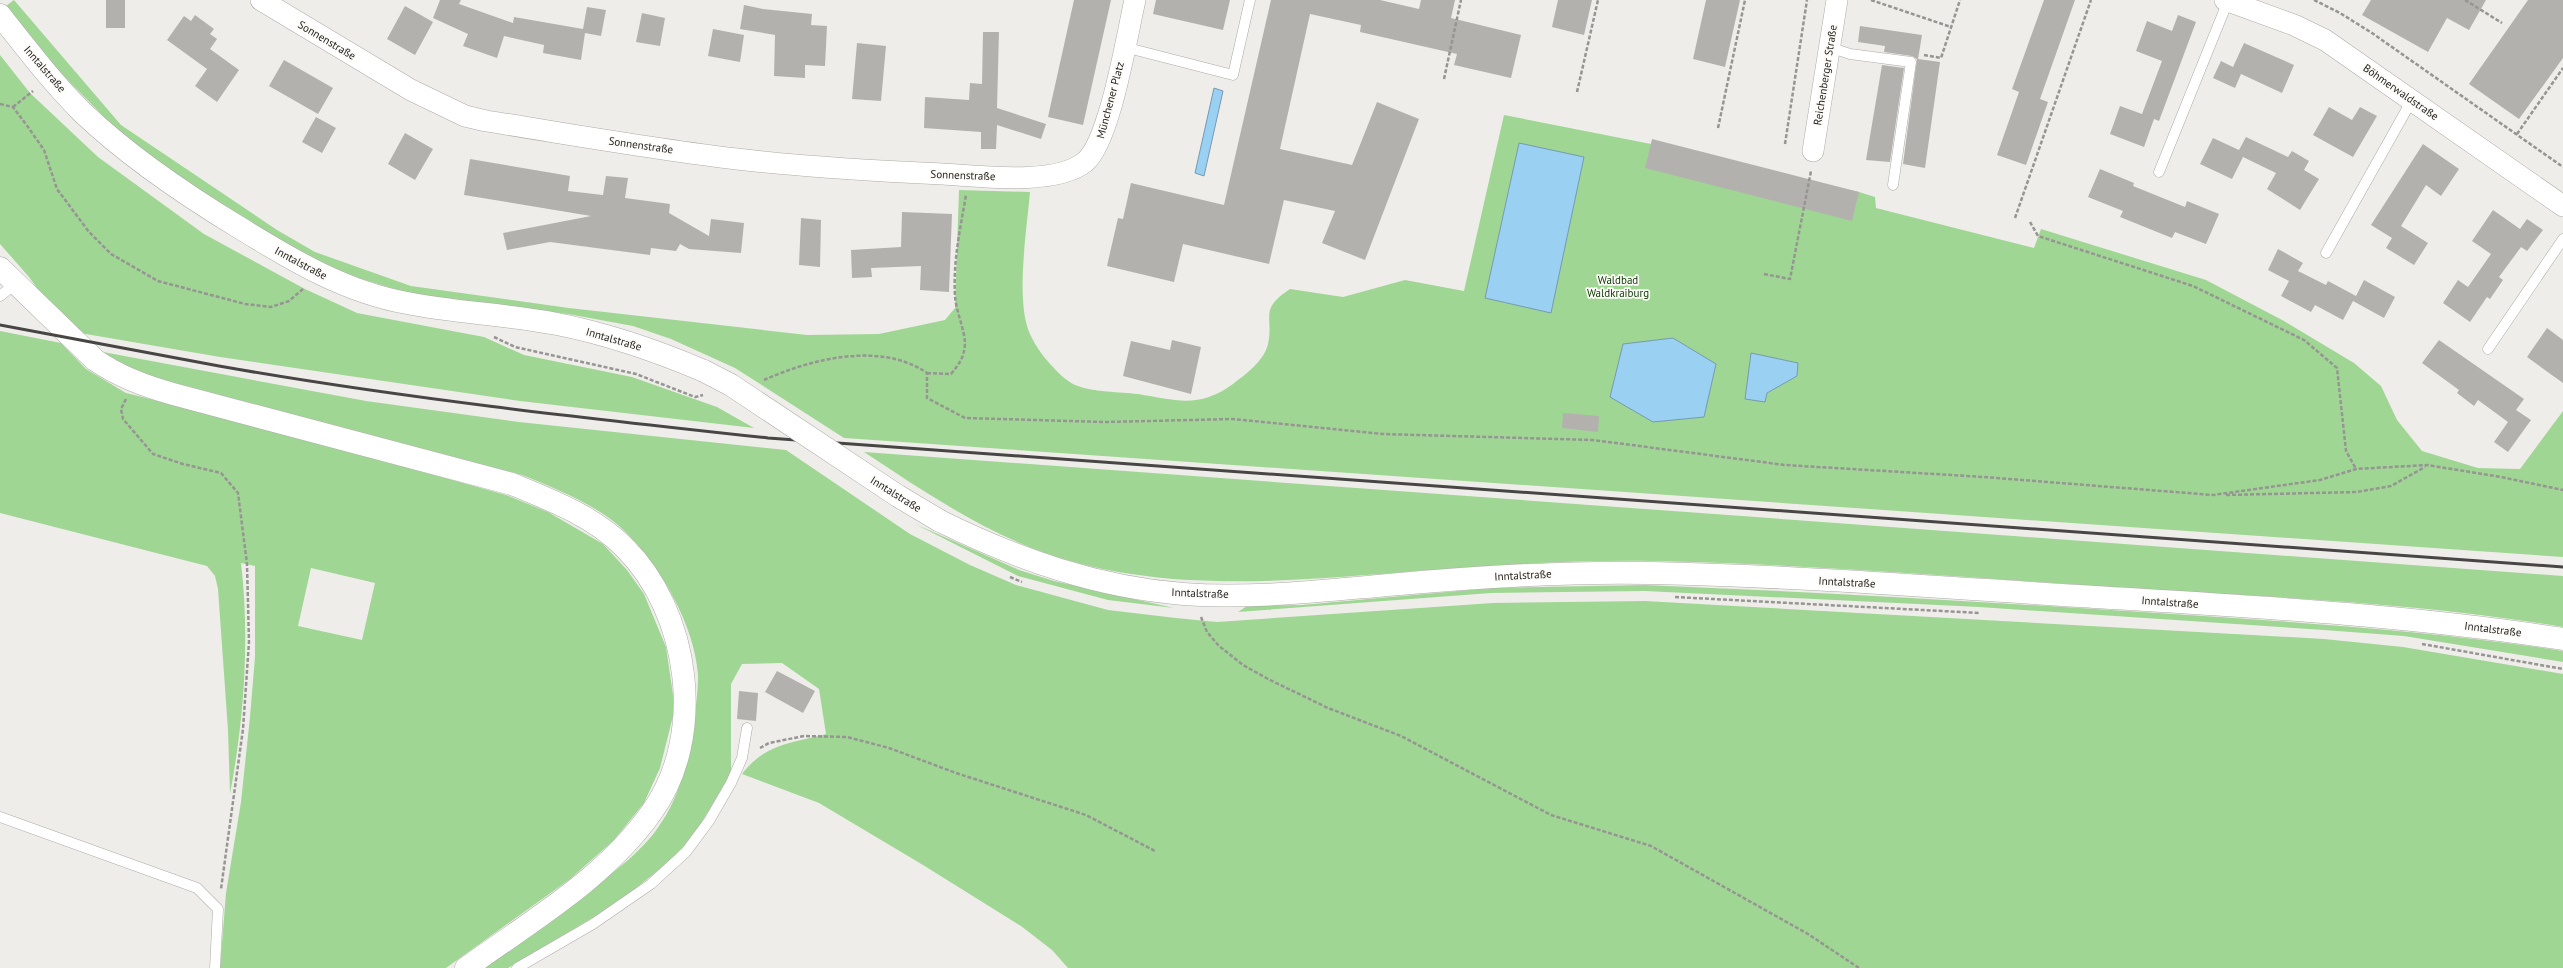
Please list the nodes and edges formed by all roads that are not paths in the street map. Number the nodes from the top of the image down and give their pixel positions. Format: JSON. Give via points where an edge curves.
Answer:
{"nodes":[{"id":1,"x":261,"y":0,"type":"edge"},
{"id":2,"x":1135,"y":0,"type":"edge"},
{"id":3,"x":1250,"y":0,"type":"edge"},
{"id":4,"x":1837,"y":0,"type":"edge"},
{"id":5,"x":2227,"y":0,"type":"edge"},
{"id":6,"x":0,"y":15,"type":"edge"},
{"id":7,"x":1124,"y":47,"type":"junction"},
{"id":8,"x":1829,"y":47,"type":"junction"},
{"id":9,"x":2412,"y":100,"type":"junction"},
{"id":10,"x":1813,"y":151,"type":"road end"},
{"id":11,"x":2159,"y":172,"type":"dead end"},
{"id":12,"x":1052,"y":174,"type":"joint"},
{"id":13,"x":1894,"y":185,"type":"dead end"},
{"id":14,"x":2563,"y":206,"type":"edge"},
{"id":15,"x":2563,"y":239,"type":"edge"},
{"id":16,"x":2326,"y":253,"type":"dead end"},
{"id":17,"x":0,"y":268,"type":"edge"},
{"id":18,"x":8,"y":290,"type":"edge"},
{"id":19,"x":2488,"y":349,"type":"dead end"},
{"id":20,"x":2563,"y":639,"type":"edge"},
{"id":21,"x":747,"y":728,"type":"dead end"},
{"id":22,"x":0,"y":818,"type":"edge"},
{"id":23,"x":215,"y":968,"type":"edge"},
{"id":24,"x":466,"y":968,"type":"edge"},
{"id":25,"x":517,"y":968,"type":"edge"}],
"edges":[{"from":1,"to":12,"type":"street","name":"Sonnenstraße","via":[[411,90],[465,116],[486,121],[736,159],[809,166],[970,175]]},
{"from":2,"to":7,"type":"street","name":"Münchener Platz"},
{"from":3,"to":7,"type":"lane","via":[[1233,75]]},
{"from":4,"to":8,"type":"street","name":"Reichenberger Straße"},
{"from":5,"to":9,"type":"street","name":"Böhmerwaldstraße","via":[[2294,25],[2325,40]]},
{"from":5,"to":11,"type":"lane"},
{"from":6,"to":20,"type":"main road","name":"Inntalstraße","bridge":true,"via":[[49,76],[112,140],[218,215],[313,271],[374,295],[406,303],[555,323],[666,354],[732,385],[898,496],[940,521],[981,541],[1057,570],[1108,582],[1178,593],[1298,593],[1489,576],[1649,573],[1750,576],[2328,611],[2458,624]]},
{"from":7,"to":12,"type":"street","name":"Münchener Platz","via":[[1104,132],[1098,145],[1079,166]]},
{"from":8,"to":10,"type":"street","name":"Reichenberger Straße"},
{"from":8,"to":13,"type":"lane","via":[[1850,54],[1911,62]]},
{"from":9,"to":14,"type":"street","name":"Böhmerwaldstraße"},
{"from":9,"to":16,"type":"lane"},
{"from":15,"to":19,"type":"lane"},
{"from":17,"to":18,"type":"main road"},
{"from":18,"to":24,"type":"main road","via":[[95,360],[112,372],[141,385],[512,484],[552,501],[604,530],[624,546],[643,568],[655,588],[674,632],[686,689],[680,743],[662,796],[638,830],[607,864]]},
{"from":21,"to":25,"type":"lane","via":[[742,758],[731,783],[709,821],[686,852],[651,884],[593,924]]},
{"from":22,"to":23,"type":"lane","via":[[197,888],[218,909]]}]}
